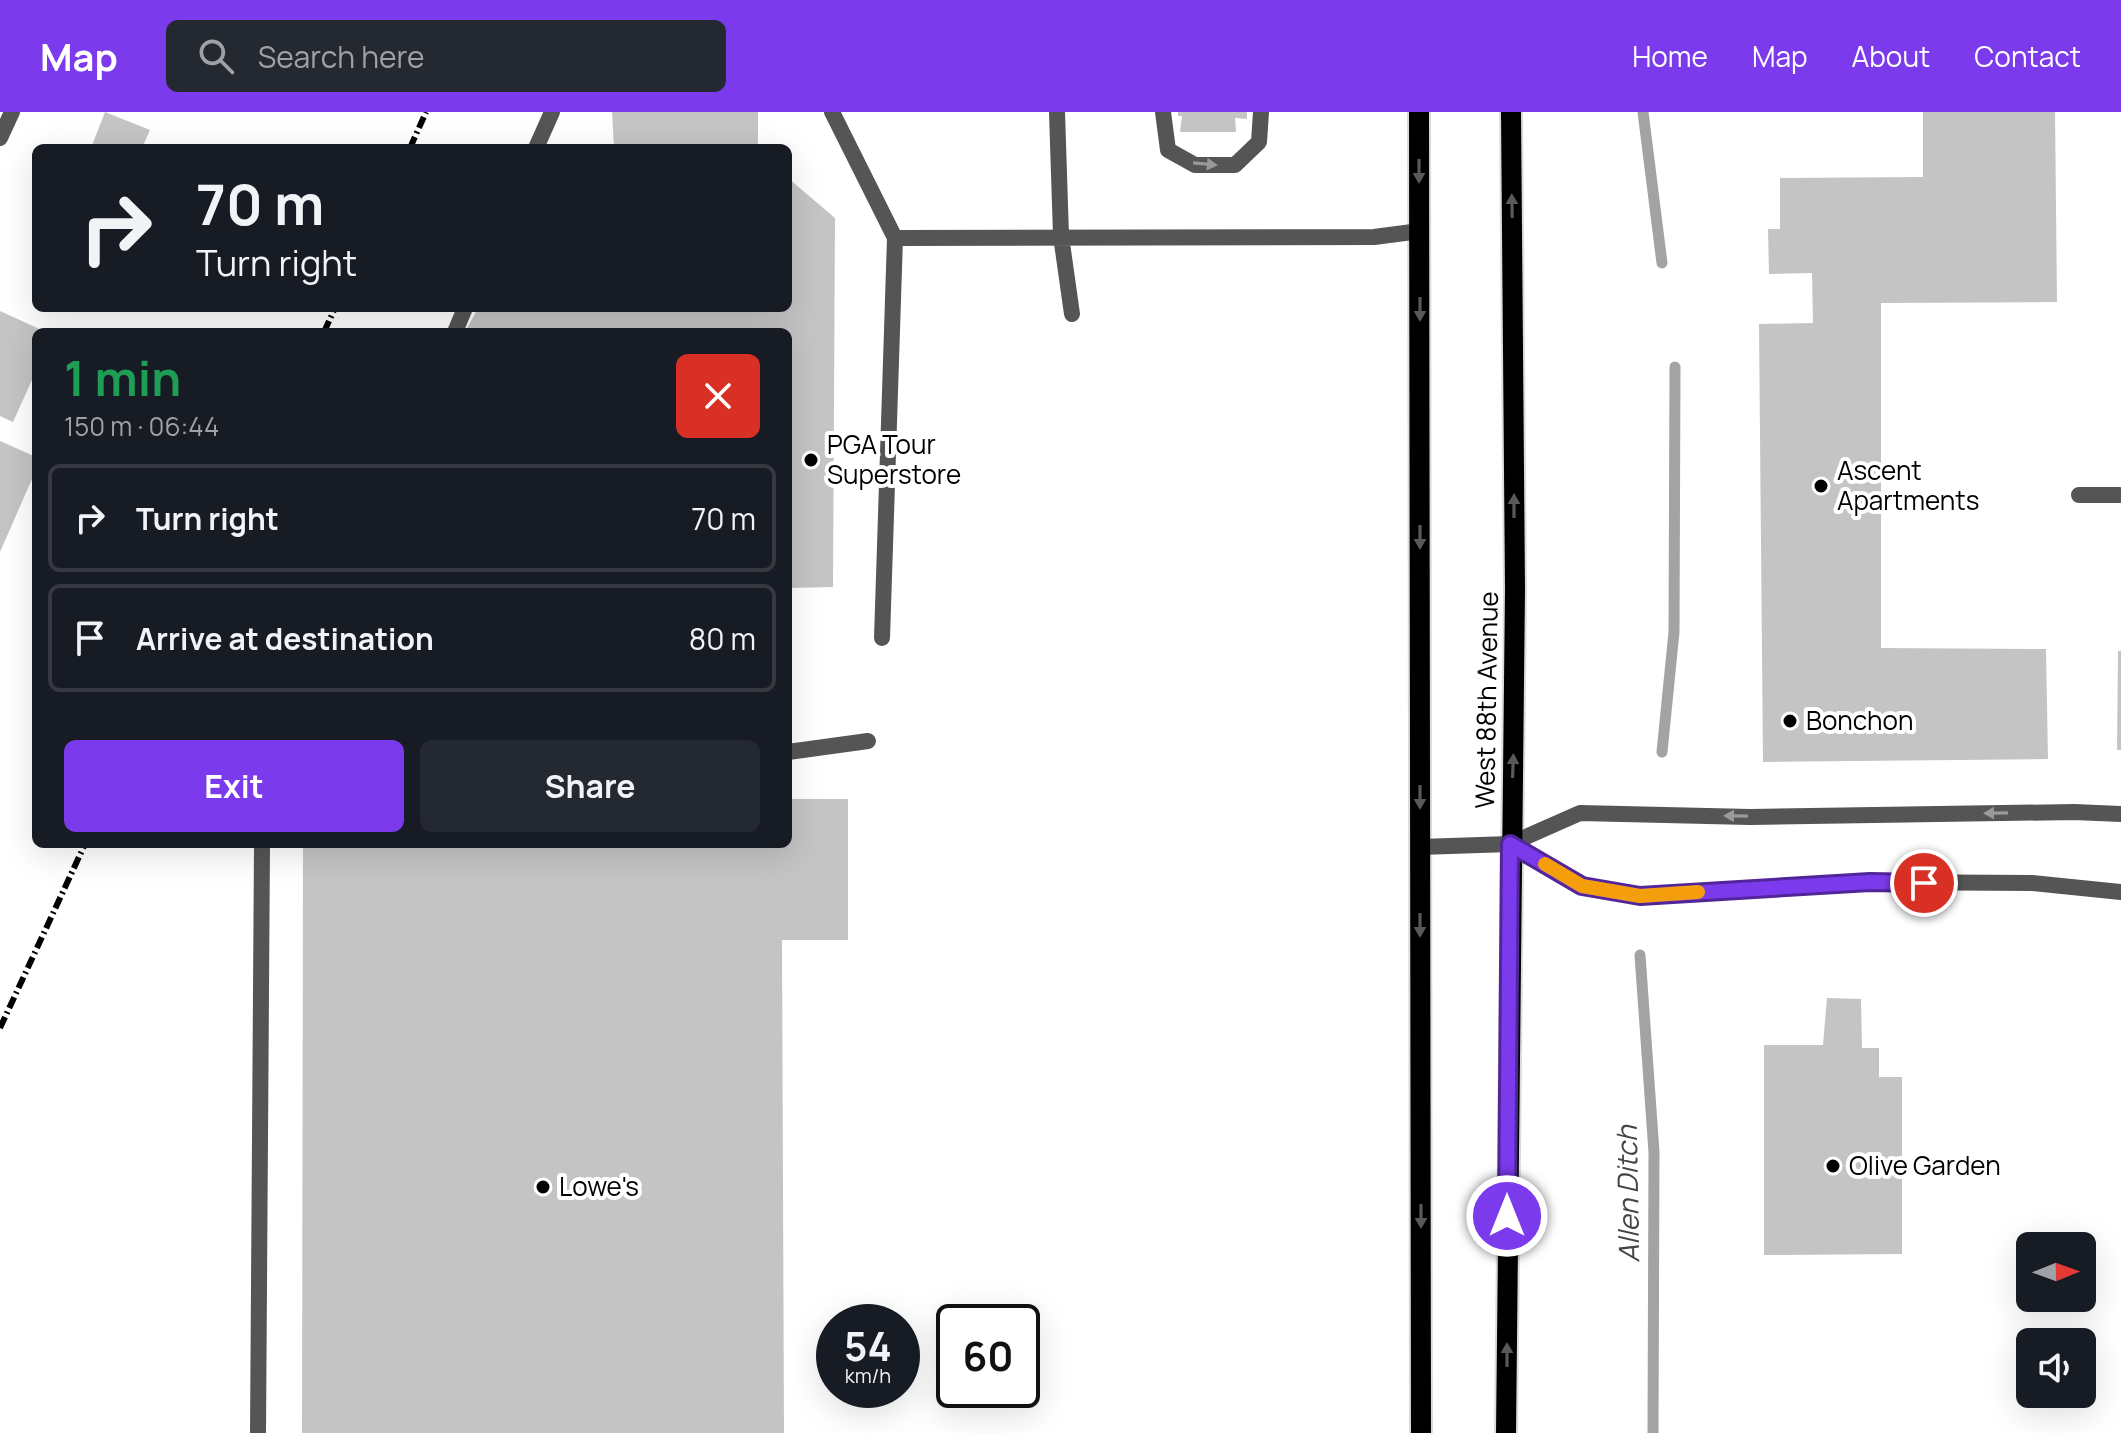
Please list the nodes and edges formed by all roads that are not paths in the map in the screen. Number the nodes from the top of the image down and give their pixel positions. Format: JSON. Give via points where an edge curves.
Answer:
{"nodes":[{"id":1,"x":12,"y":112,"type":"edge"},
{"id":2,"x":552,"y":112,"type":"edge"},
{"id":3,"x":832,"y":112,"type":"edge"},
{"id":4,"x":1057,"y":112,"type":"edge"},
{"id":5,"x":1163,"y":112,"type":"edge"},
{"id":6,"x":1261,"y":112,"type":"edge"},
{"id":7,"x":1419,"y":112,"type":"edge"},
{"id":8,"x":1511,"y":112,"type":"edge"},
{"id":9,"x":0,"y":138,"type":"edge"},
{"id":10,"x":538,"y":144,"type":"edge"},
{"id":11,"x":1420,"y":231,"type":"junction"},
{"id":12,"x":1061,"y":236,"type":"junction"},
{"id":13,"x":895,"y":238,"type":"junction"},
{"id":14,"x":1072,"y":314,"type":"dead end"},
{"id":15,"x":2079,"y":495,"type":"dead end"},
{"id":16,"x":2119,"y":495,"type":"dead end"},
{"id":17,"x":882,"y":638,"type":"dead end"},
{"id":18,"x":868,"y":741,"type":"dead end"},
{"id":19,"x":792,"y":751,"type":"edge"},
{"id":20,"x":2121,"y":814,"type":"edge"},
{"id":21,"x":1510,"y":844,"type":"junction"},
{"id":22,"x":1420,"y":847,"type":"junction"},
{"id":23,"x":262,"y":848,"type":"edge"},
{"id":24,"x":2121,"y":892,"type":"edge"},
{"id":25,"x":258,"y":1433,"type":"edge"},
{"id":26,"x":1421,"y":1433,"type":"edge"},
{"id":27,"x":1506,"y":1433,"type":"edge"}],
"edges":[{"from":1,"to":9,"type":"street"},
{"from":2,"to":10,"type":"street"},
{"from":3,"to":13,"type":"street"},
{"from":4,"to":12,"type":"street"},
{"from":5,"to":6,"type":"street","one_way":true,"via":[[1168,150],[1195,165],[1235,165],[1259,142]]},
{"from":7,"to":11,"type":"main road","one_way":true},
{"from":21,"to":8,"type":"main road","name":"West 88th Avenue","one_way":true,"via":[[1515,589]]},
{"from":11,"to":12,"type":"street","via":[[1374,237]]},
{"from":11,"to":22,"type":"main road","one_way":true},
{"from":12,"to":13,"type":"street"},
{"from":12,"to":14,"type":"street"},
{"from":13,"to":17,"type":"street"},
{"from":15,"to":16,"type":"street"},
{"from":18,"to":19,"type":"street"},
{"from":20,"to":21,"type":"street","one_way":true,"via":[[1580,813]]},
{"from":21,"to":22,"type":"street"},
{"from":21,"to":24,"type":"street","via":[[1582,886],[1640,896],[1870,882],[2032,883]]},
{"from":27,"to":21,"type":"main road","name":"West 88th Avenue","one_way":true},
{"from":22,"to":26,"type":"main road","one_way":true},
{"from":23,"to":25,"type":"street"}]}
